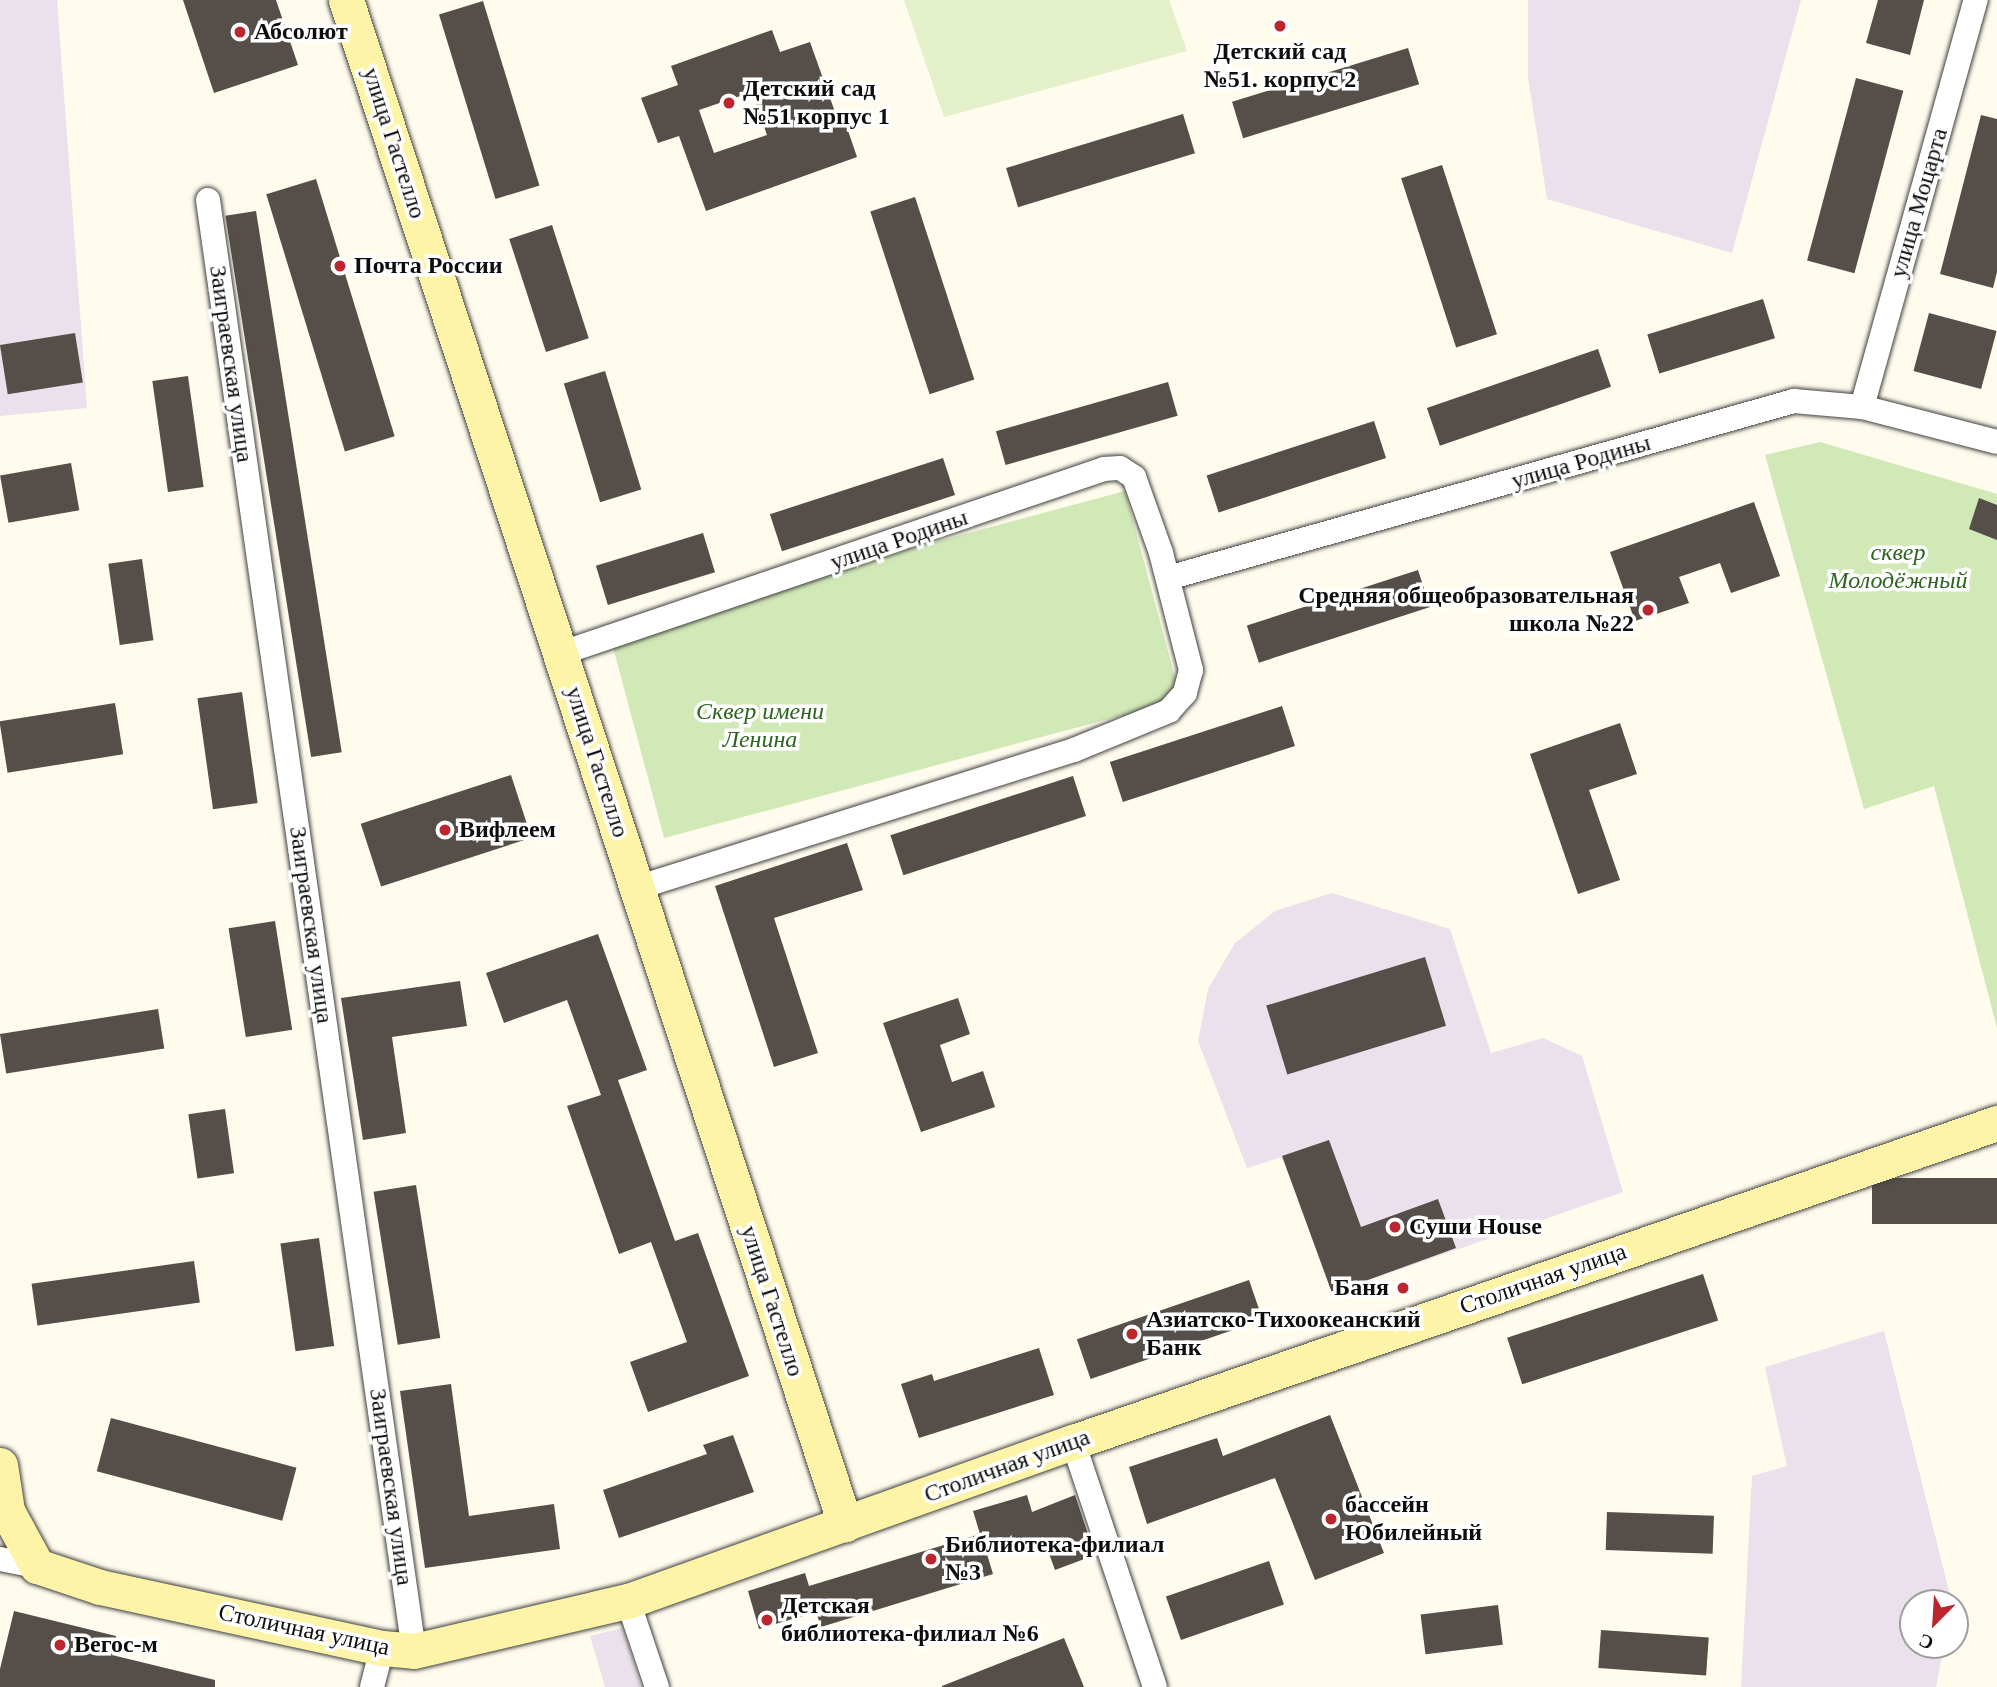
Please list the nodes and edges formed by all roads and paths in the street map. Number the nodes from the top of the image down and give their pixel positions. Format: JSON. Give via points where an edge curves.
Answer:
{"nodes":[{"id":1,"x":346,"y":0,"type":"edge"},
{"id":2,"x":1976,"y":0,"type":"edge"},
{"id":3,"x":208,"y":200,"type":"dead end"},
{"id":4,"x":1862,"y":407,"type":"junction"},
{"id":5,"x":1997,"y":442,"type":"edge"},
{"id":6,"x":1168,"y":578,"type":"junction"},
{"id":7,"x":562,"y":653,"type":"junction"},
{"id":8,"x":637,"y":888,"type":"junction"},
{"id":9,"x":1997,"y":1122,"type":"edge"},
{"id":10,"x":1073,"y":1442,"type":"junction"},
{"id":11,"x":0,"y":1465,"type":"edge"},
{"id":12,"x":845,"y":1524,"type":"junction"},
{"id":13,"x":0,"y":1559,"type":"edge"},
{"id":14,"x":37,"y":1566,"type":"junction"},
{"id":15,"x":628,"y":1601,"type":"junction"},
{"id":16,"x":398,"y":1650,"type":"junction"},
{"id":17,"x":372,"y":1687,"type":"edge"},
{"id":18,"x":657,"y":1687,"type":"edge"},
{"id":19,"x":1155,"y":1687,"type":"edge"}],
"edges":[{"from":1,"to":7,"type":"street","name":"улица Гастелло"},
{"from":2,"to":4,"type":"street","name":"улица Моцарта"},
{"from":3,"to":16,"type":"street","name":"Заиграевская улица"},
{"from":4,"to":5,"type":"street","name":"улица Родины"},
{"from":4,"to":6,"type":"street","name":"улица Родины","via":[[1794,401]]},
{"from":6,"to":7,"type":"street","name":"улица Родины","via":[[1134,477],[1120,468],[1104,469]]},
{"from":6,"to":8,"type":"street","name":"улица Родины","via":[[1191,670],[1185,693],[1170,711],[1074,750]]},
{"from":7,"to":8,"type":"street","name":"улица Гастелло"},
{"from":8,"to":12,"type":"street","name":"улица Гастелло"},
{"from":9,"to":10,"type":"street","name":"Столичная улица"},
{"from":10,"to":12,"type":"street","name":"Столичная улица"},
{"from":10,"to":19,"type":"street"},
{"from":11,"to":14,"type":"street","via":[[6,1511]]},
{"from":12,"to":15,"type":"street","name":"Столичная улица"},
{"from":13,"to":14,"type":"street","name":"Столичная улица"},
{"from":14,"to":16,"type":"street","name":"Столичная улица","via":[[100,1587]]},
{"from":15,"to":16,"type":"street","name":"Столичная улица"},
{"from":15,"to":18,"type":"street"},
{"from":16,"to":17,"type":"street","name":"Заиграевская улица"}]}
